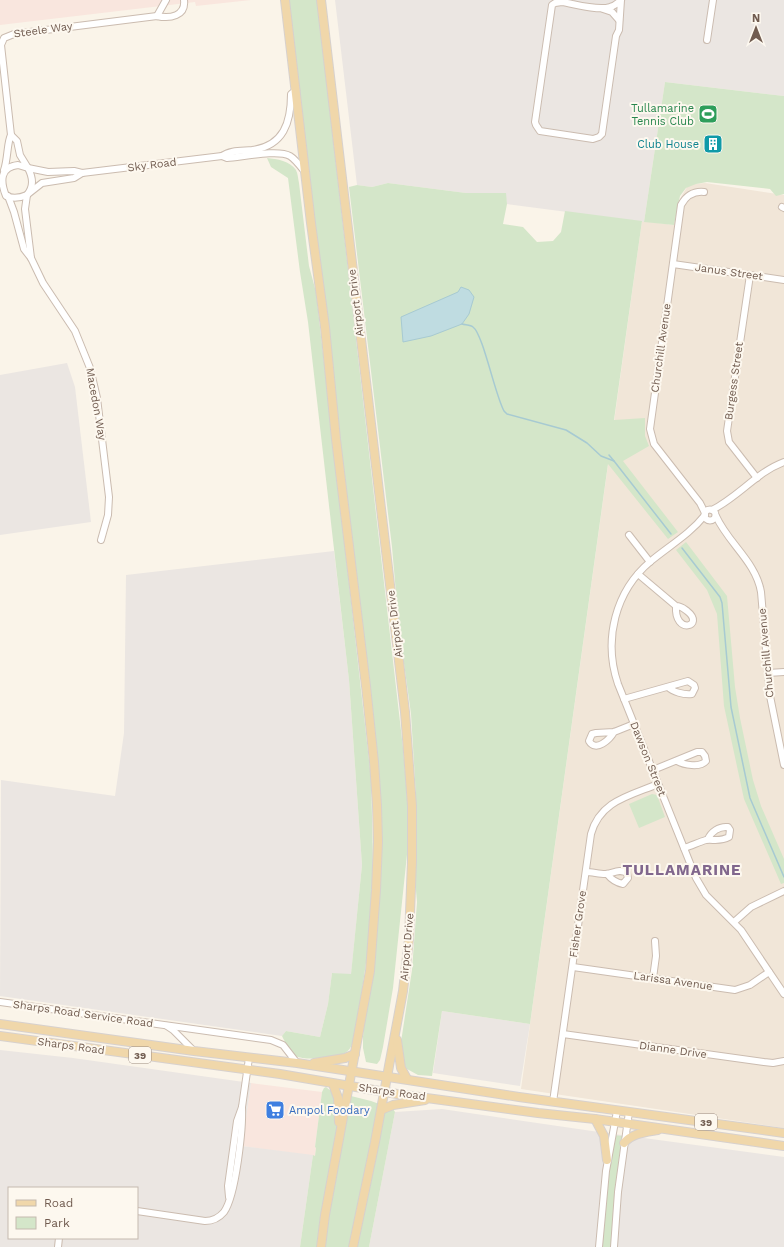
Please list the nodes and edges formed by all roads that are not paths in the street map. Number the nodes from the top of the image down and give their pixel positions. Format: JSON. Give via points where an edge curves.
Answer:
{"nodes":[{"id":1,"x":166,"y":0,"type":"edge"},
{"id":2,"x":184,"y":0,"type":"edge"},
{"id":3,"x":285,"y":0,"type":"edge"},
{"id":4,"x":321,"y":0,"type":"edge"},
{"id":5,"x":621,"y":0,"type":"edge"},
{"id":6,"x":714,"y":0,"type":"edge"},
{"id":7,"x":601,"y":8,"type":"junction"},
{"id":8,"x":158,"y":16,"type":"junction"},
{"id":9,"x":619,"y":20,"type":"junction"},
{"id":10,"x":707,"y":40,"type":"dead end"},
{"id":11,"x":296,"y":90,"type":"junction"},
{"id":12,"x":12,"y":135,"type":"junction"},
{"id":13,"x":222,"y":156,"type":"junction"},
{"id":14,"x":28,"y":168,"type":"junction"},
{"id":15,"x":3,"y":171,"type":"edge"},
{"id":16,"x":305,"y":172,"type":"junction"},
{"id":17,"x":82,"y":173,"type":"junction"},
{"id":18,"x":704,"y":192,"type":"dead end"},
{"id":19,"x":0,"y":193,"type":"edge"},
{"id":20,"x":28,"y":194,"type":"junction"},
{"id":21,"x":7,"y":196,"type":"junction"},
{"id":22,"x":31,"y":258,"type":"junction"},
{"id":23,"x":673,"y":264,"type":"junction"},
{"id":24,"x":750,"y":275,"type":"junction"},
{"id":25,"x":784,"y":280,"type":"edge"},
{"id":26,"x":784,"y":462,"type":"edge"},
{"id":27,"x":757,"y":478,"type":"junction"},
{"id":28,"x":710,"y":515,"type":"junction"},
{"id":29,"x":630,"y":535,"type":"dead end"},
{"id":30,"x":101,"y":540,"type":"dead end"},
{"id":31,"x":650,"y":562,"type":"junction"},
{"id":32,"x":638,"y":574,"type":"junction"},
{"id":33,"x":676,"y":606,"type":"dead end"},
{"id":34,"x":784,"y":672,"type":"edge"},
{"id":35,"x":768,"y":673,"type":"junction"},
{"id":36,"x":668,"y":687,"type":"dead end"},
{"id":37,"x":624,"y":699,"type":"junction"},
{"id":38,"x":634,"y":724,"type":"junction"},
{"id":39,"x":614,"y":732,"type":"dead end"},
{"id":40,"x":677,"y":761,"type":"dead end"},
{"id":41,"x":784,"y":765,"type":"edge"},
{"id":42,"x":652,"y":770,"type":"junction"},
{"id":43,"x":658,"y":784,"type":"junction"},
{"id":44,"x":708,"y":840,"type":"dead end"},
{"id":45,"x":684,"y":848,"type":"junction"},
{"id":46,"x":586,"y":872,"type":"junction"},
{"id":47,"x":607,"y":874,"type":"dead end"},
{"id":48,"x":784,"y":891,"type":"edge"},
{"id":49,"x":734,"y":922,"type":"junction"},
{"id":50,"x":655,"y":940,"type":"dead end"},
{"id":51,"x":572,"y":967,"type":"junction"},
{"id":52,"x":769,"y":972,"type":"junction"},
{"id":53,"x":653,"y":978,"type":"junction"},
{"id":54,"x":784,"y":994,"type":"edge"},
{"id":55,"x":0,"y":1002,"type":"edge"},
{"id":56,"x":0,"y":1024,"type":"edge"},
{"id":57,"x":166,"y":1026,"type":"junction"},
{"id":58,"x":396,"y":1031,"type":"junction"},
{"id":59,"x":563,"y":1034,"type":"junction"},
{"id":60,"x":0,"y":1036,"type":"edge"},
{"id":61,"x":194,"y":1051,"type":"junction"},
{"id":62,"x":355,"y":1054,"type":"junction"},
{"id":63,"x":249,"y":1058,"type":"junction"},
{"id":64,"x":784,"y":1061,"type":"edge"},
{"id":65,"x":301,"y":1064,"type":"junction"},
{"id":66,"x":247,"y":1070,"type":"junction"},
{"id":67,"x":352,"y":1071,"type":"junction"},
{"id":68,"x":388,"y":1076,"type":"junction"},
{"id":69,"x":407,"y":1079,"type":"junction"},
{"id":70,"x":333,"y":1084,"type":"junction"},
{"id":71,"x":350,"y":1086,"type":"junction"},
{"id":72,"x":385,"y":1091,"type":"junction"},
{"id":73,"x":436,"y":1099,"type":"junction"},
{"id":74,"x":553,"y":1102,"type":"junction"},
{"id":75,"x":381,"y":1110,"type":"junction"},
{"id":76,"x":617,"y":1111,"type":"junction"},
{"id":77,"x":629,"y":1112,"type":"junction"},
{"id":78,"x":595,"y":1119,"type":"junction"},
{"id":79,"x":614,"y":1122,"type":"junction"},
{"id":80,"x":627,"y":1124,"type":"junction"},
{"id":81,"x":663,"y":1129,"type":"junction"},
{"id":82,"x":784,"y":1133,"type":"edge"},
{"id":83,"x":340,"y":1135,"type":"junction"},
{"id":84,"x":624,"y":1143,"type":"junction"},
{"id":85,"x":784,"y":1146,"type":"edge"},
{"id":86,"x":607,"y":1160,"type":"junction"},
{"id":87,"x":138,"y":1211,"type":"edge"},
{"id":88,"x":321,"y":1247,"type":"edge"},
{"id":89,"x":353,"y":1247,"type":"edge"},
{"id":90,"x":599,"y":1247,"type":"edge"},
{"id":91,"x":614,"y":1247,"type":"edge"}],
"edges":[{"from":1,"to":8,"type":"street"},
{"from":2,"to":8,"type":"street","name":"Steele Way","via":[[185,5],[180,13],[167,18]]},
{"from":3,"to":11,"type":"main road"},
{"from":4,"to":58,"type":"main road","name":"Airport Drive","via":[[409,756],[412,883],[406,960]]},
{"from":5,"to":7,"type":"street","via":[[616,5]]},
{"from":5,"to":9,"type":"street"},
{"from":6,"to":10,"type":"street"},
{"from":7,"to":9,"type":"street","via":[[612,12]]},
{"from":7,"to":9,"type":"street","via":[[562,2],[552,5],[535,122],[540,131],[593,139],[602,134]]},
{"from":8,"to":12,"type":"street","name":"Steele Way","via":[[14,34],[4,38],[1,45]]},
{"from":11,"to":13,"type":"street","name":"Sky Road","via":[[291,94],[288,123],[274,141],[261,148]]},
{"from":11,"to":16,"type":"main road"},
{"from":12,"to":14,"type":"street","name":"Steele Way"},
{"from":12,"to":15,"type":"street","name":"Steele Way"},
{"from":13,"to":16,"type":"street","name":"Sky Road","via":[[227,158],[284,154],[293,158]]},
{"from":13,"to":17,"type":"street","name":"Sky Road"},
{"from":14,"to":15,"type":"street","via":[[18,165],[10,166]]},
{"from":14,"to":17,"type":"street","name":"Sky Road","via":[[48,172]]},
{"from":14,"to":20,"type":"street","via":[[32,180]]},
{"from":15,"to":21,"type":"street","via":[[1,184]]},
{"from":16,"to":62,"type":"main road","via":[[367,694],[377,805],[374,932],[370,971]]},
{"from":17,"to":20,"type":"street","name":"Sky Road","via":[[74,178],[42,183]]},
{"from":18,"to":23,"type":"street","name":"Churchill Avenue","via":[[696,192],[684,199],[681,205]]},
{"from":19,"to":21,"type":"street"},
{"from":20,"to":21,"type":"street","via":[[17,198]]},
{"from":20,"to":22,"type":"street","name":"Macedon Way","via":[[26,218]]},
{"from":21,"to":22,"type":"street","name":"Macedon Way","via":[[24,249]]},
{"from":22,"to":30,"type":"street","name":"Macedon Way","via":[[43,283],[77,336],[86,354],[94,383],[109,498],[108,515]]},
{"from":23,"to":24,"type":"street","name":"Janus Street"},
{"from":23,"to":28,"type":"street","name":"Churchill Avenue","via":[[650,429],[654,444]]},
{"from":24,"to":25,"type":"street","name":"Janus Street"},
{"from":24,"to":27,"type":"street","name":"Burgess Street","via":[[727,431],[729,442]]},
{"from":26,"to":27,"type":"street","name":"Dawson Street"},
{"from":27,"to":28,"type":"street","name":"Dawson Street"},
{"from":28,"to":31,"type":"street","name":"Dawson Street"},
{"from":28,"to":35,"type":"street","name":"Churchill Avenue","via":[[758,579]]},
{"from":29,"to":31,"type":"street"},
{"from":31,"to":32,"type":"street","name":"Dawson Street"},
{"from":32,"to":33,"type":"street"},
{"from":32,"to":37,"type":"street","name":"Dawson Street","via":[[619,605],[612,638],[613,664]]},
{"from":34,"to":35,"type":"street"},
{"from":35,"to":41,"type":"street","name":"Churchill Avenue"},
{"from":36,"to":37,"type":"street"},
{"from":37,"to":38,"type":"street","name":"Dawson Street"},
{"from":38,"to":39,"type":"street"},
{"from":38,"to":42,"type":"street","name":"Dawson Street"},
{"from":40,"to":42,"type":"street"},
{"from":42,"to":43,"type":"street","name":"Dawson Street"},
{"from":43,"to":45,"type":"street","name":"Dawson Street"},
{"from":43,"to":46,"type":"street","name":"Fisher Grove","via":[[616,801],[603,811],[593,826]]},
{"from":44,"to":45,"type":"street"},
{"from":45,"to":49,"type":"street","name":"Dawson Street","via":[[701,888]]},
{"from":46,"to":47,"type":"street"},
{"from":46,"to":51,"type":"street","name":"Fisher Grove"},
{"from":48,"to":49,"type":"street","via":[[751,907]]},
{"from":49,"to":52,"type":"street","name":"Dawson Street"},
{"from":50,"to":53,"type":"street"},
{"from":51,"to":53,"type":"street","name":"Larissa Avenue"},
{"from":51,"to":59,"type":"street","name":"Fisher Grove"},
{"from":52,"to":53,"type":"street","name":"Larissa Avenue","via":[[750,985],[735,990]]},
{"from":52,"to":54,"type":"street","name":"Dawson Street"},
{"from":55,"to":57,"type":"street","name":"Sharps Road Service Road"},
{"from":56,"to":61,"type":"main road","name":"Sharps Road","number":"39"},
{"from":57,"to":61,"type":"street","name":"Sharps Road Service Road"},
{"from":57,"to":65,"type":"street","name":"Sharps Road Service Road","via":[[270,1040],[283,1046]]},
{"from":58,"to":68,"type":"main road","name":"Airport Drive"},
{"from":58,"to":69,"type":"main road","via":[[401,1068]]},
{"from":59,"to":64,"type":"street","name":"Dianne Drive","via":[[764,1062]]},
{"from":59,"to":74,"type":"street","name":"Fisher Grove"},
{"from":60,"to":66,"type":"main road","name":"Sharps Road","number":"39"},
{"from":61,"to":63,"type":"main road","name":"Sharps Road","number":"39"},
{"from":62,"to":65,"type":"main road","via":[[341,1059]]},
{"from":62,"to":67,"type":"main road"},
{"from":63,"to":65,"type":"main road","name":"Sharps Road","number":"39"},
{"from":63,"to":66,"type":"street"},
{"from":65,"to":67,"type":"main road","name":"Sharps Road","number":"39"},
{"from":66,"to":70,"type":"main road","name":"Sharps Road","number":"39"},
{"from":66,"to":87,"type":"street","via":[[234,1186],[223,1213],[209,1221],[201,1221]]},
{"from":67,"to":68,"type":"main road","name":"Sharps Road","number":"39"},
{"from":67,"to":71,"type":"main road"},
{"from":68,"to":69,"type":"main road","name":"Sharps Road","number":"39"},
{"from":68,"to":72,"type":"main road","name":"Airport Drive"},
{"from":69,"to":74,"type":"main road","name":"Sharps Road","number":"39"},
{"from":70,"to":71,"type":"main road","name":"Sharps Road","number":"39"},
{"from":70,"to":83,"type":"main road","via":[[338,1098]]},
{"from":71,"to":72,"type":"main road","name":"Sharps Road","number":"39"},
{"from":71,"to":83,"type":"main road"},
{"from":72,"to":73,"type":"main road","name":"Sharps Road","number":"39"},
{"from":72,"to":75,"type":"main road","name":"Airport Drive"},
{"from":73,"to":75,"type":"main road","via":[[393,1105]]},
{"from":73,"to":78,"type":"main road","name":"Sharps Road","number":"39"},
{"from":74,"to":76,"type":"main road","name":"Sharps Road","number":"39"},
{"from":75,"to":89,"type":"main road","name":"Airport Drive"},
{"from":76,"to":77,"type":"main road","name":"Sharps Road","number":"39"},
{"from":76,"to":79,"type":"street"},
{"from":77,"to":80,"type":"street"},
{"from":77,"to":82,"type":"main road","name":"Sharps Road","number":"39"},
{"from":78,"to":79,"type":"main road","name":"Sharps Road","number":"39"},
{"from":78,"to":86,"type":"main road","via":[[604,1136]]},
{"from":79,"to":80,"type":"main road","name":"Sharps Road","number":"39"},
{"from":79,"to":86,"type":"street"},
{"from":80,"to":81,"type":"main road","name":"Sharps Road","number":"39"},
{"from":80,"to":84,"type":"street"},
{"from":81,"to":84,"type":"main road","via":[[635,1135]]},
{"from":81,"to":85,"type":"main road","name":"Sharps Road","number":"39"},
{"from":83,"to":88,"type":"main road"},
{"from":84,"to":91,"type":"street"},
{"from":86,"to":90,"type":"street"}]}
